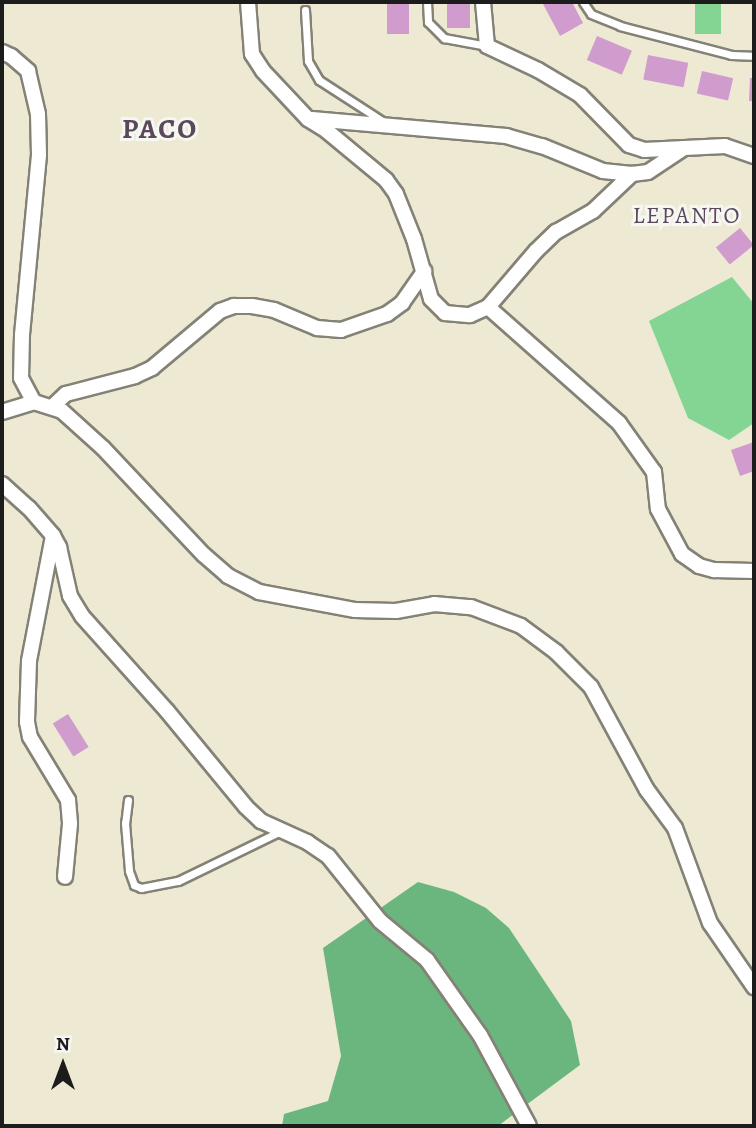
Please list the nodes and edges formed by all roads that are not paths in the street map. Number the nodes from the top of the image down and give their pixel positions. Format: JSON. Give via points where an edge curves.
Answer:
{"nodes":[{"id":1,"x":248,"y":2,"type":"edge"},
{"id":2,"x":426,"y":2,"type":"edge"},
{"id":3,"x":483,"y":2,"type":"edge"},
{"id":4,"x":583,"y":2,"type":"edge"},
{"id":5,"x":305,"y":10,"type":"dead end"},
{"id":6,"x":487,"y":46,"type":"junction"},
{"id":7,"x":2,"y":52,"type":"edge"},
{"id":8,"x":754,"y":56,"type":"edge"},
{"id":9,"x":308,"y":119,"type":"junction"},
{"id":10,"x":391,"y":126,"type":"junction"},
{"id":11,"x":684,"y":148,"type":"junction"},
{"id":12,"x":754,"y":156,"type":"edge"},
{"id":13,"x":632,"y":174,"type":"junction"},
{"id":14,"x":424,"y":271,"type":"junction"},
{"id":15,"x":488,"y":307,"type":"junction"},
{"id":16,"x":34,"y":402,"type":"junction"},
{"id":17,"x":53,"y":406,"type":"junction"},
{"id":18,"x":2,"y":412,"type":"edge"},
{"id":19,"x":3,"y":488,"type":"edge"},
{"id":20,"x":53,"y":536,"type":"junction"},
{"id":21,"x":754,"y":571,"type":"edge"},
{"id":22,"x":128,"y":800,"type":"dead end"},
{"id":23,"x":282,"y":831,"type":"junction"},
{"id":24,"x":65,"y":877,"type":"dead end"},
{"id":25,"x":754,"y":987,"type":"edge"},
{"id":26,"x":530,"y":1126,"type":"edge"}],
"edges":[{"from":1,"to":9,"type":"street","via":[[252,54]]},
{"from":2,"to":6,"type":"lane","via":[[428,22],[443,38]]},
{"from":3,"to":6,"type":"street"},
{"from":4,"to":8,"type":"lane","via":[[591,14],[621,26],[732,55]]},
{"from":5,"to":10,"type":"lane","via":[[308,61],[319,80]]},
{"from":6,"to":11,"type":"street","via":[[580,95],[629,145],[644,150]]},
{"from":7,"to":16,"type":"street","via":[[28,71],[38,114],[39,155],[22,345],[22,378]]},
{"from":9,"to":10,"type":"street"},
{"from":9,"to":14,"type":"street","via":[[386,180],[396,194]]},
{"from":10,"to":13,"type":"street","via":[[506,136],[603,171]]},
{"from":11,"to":12,"type":"street","via":[[725,146]]},
{"from":11,"to":13,"type":"street","via":[[648,172]]},
{"from":13,"to":15,"type":"street","via":[[593,211],[556,232]]},
{"from":14,"to":15,"type":"street","via":[[430,299],[445,313],[470,315]]},
{"from":14,"to":17,"type":"street","via":[[402,303],[387,314],[341,330],[317,328],[274,310],[227,308],[152,368],[66,394]]},
{"from":15,"to":21,"type":"street","via":[[619,423],[654,472],[658,509],[682,554],[714,570]]},
{"from":16,"to":17,"type":"street"},
{"from":16,"to":18,"type":"street"},
{"from":17,"to":25,"type":"street","via":[[103,448],[204,555],[228,576],[258,592],[355,610],[396,611],[434,604],[471,607],[520,626],[556,652],[591,687],[647,790],[675,828],[710,923]]},
{"from":19,"to":20,"type":"street","via":[[29,508]]},
{"from":20,"to":23,"type":"street","via":[[70,596],[82,616],[246,807]]},
{"from":20,"to":24,"type":"street","via":[[29,661],[27,722],[30,737],[68,800]]},
{"from":22,"to":23,"type":"lane","via":[[125,823],[130,871],[134,885],[141,888],[178,881]]},
{"from":23,"to":26,"type":"street","via":[[328,856],[380,921],[427,960],[480,1035]]}]}
